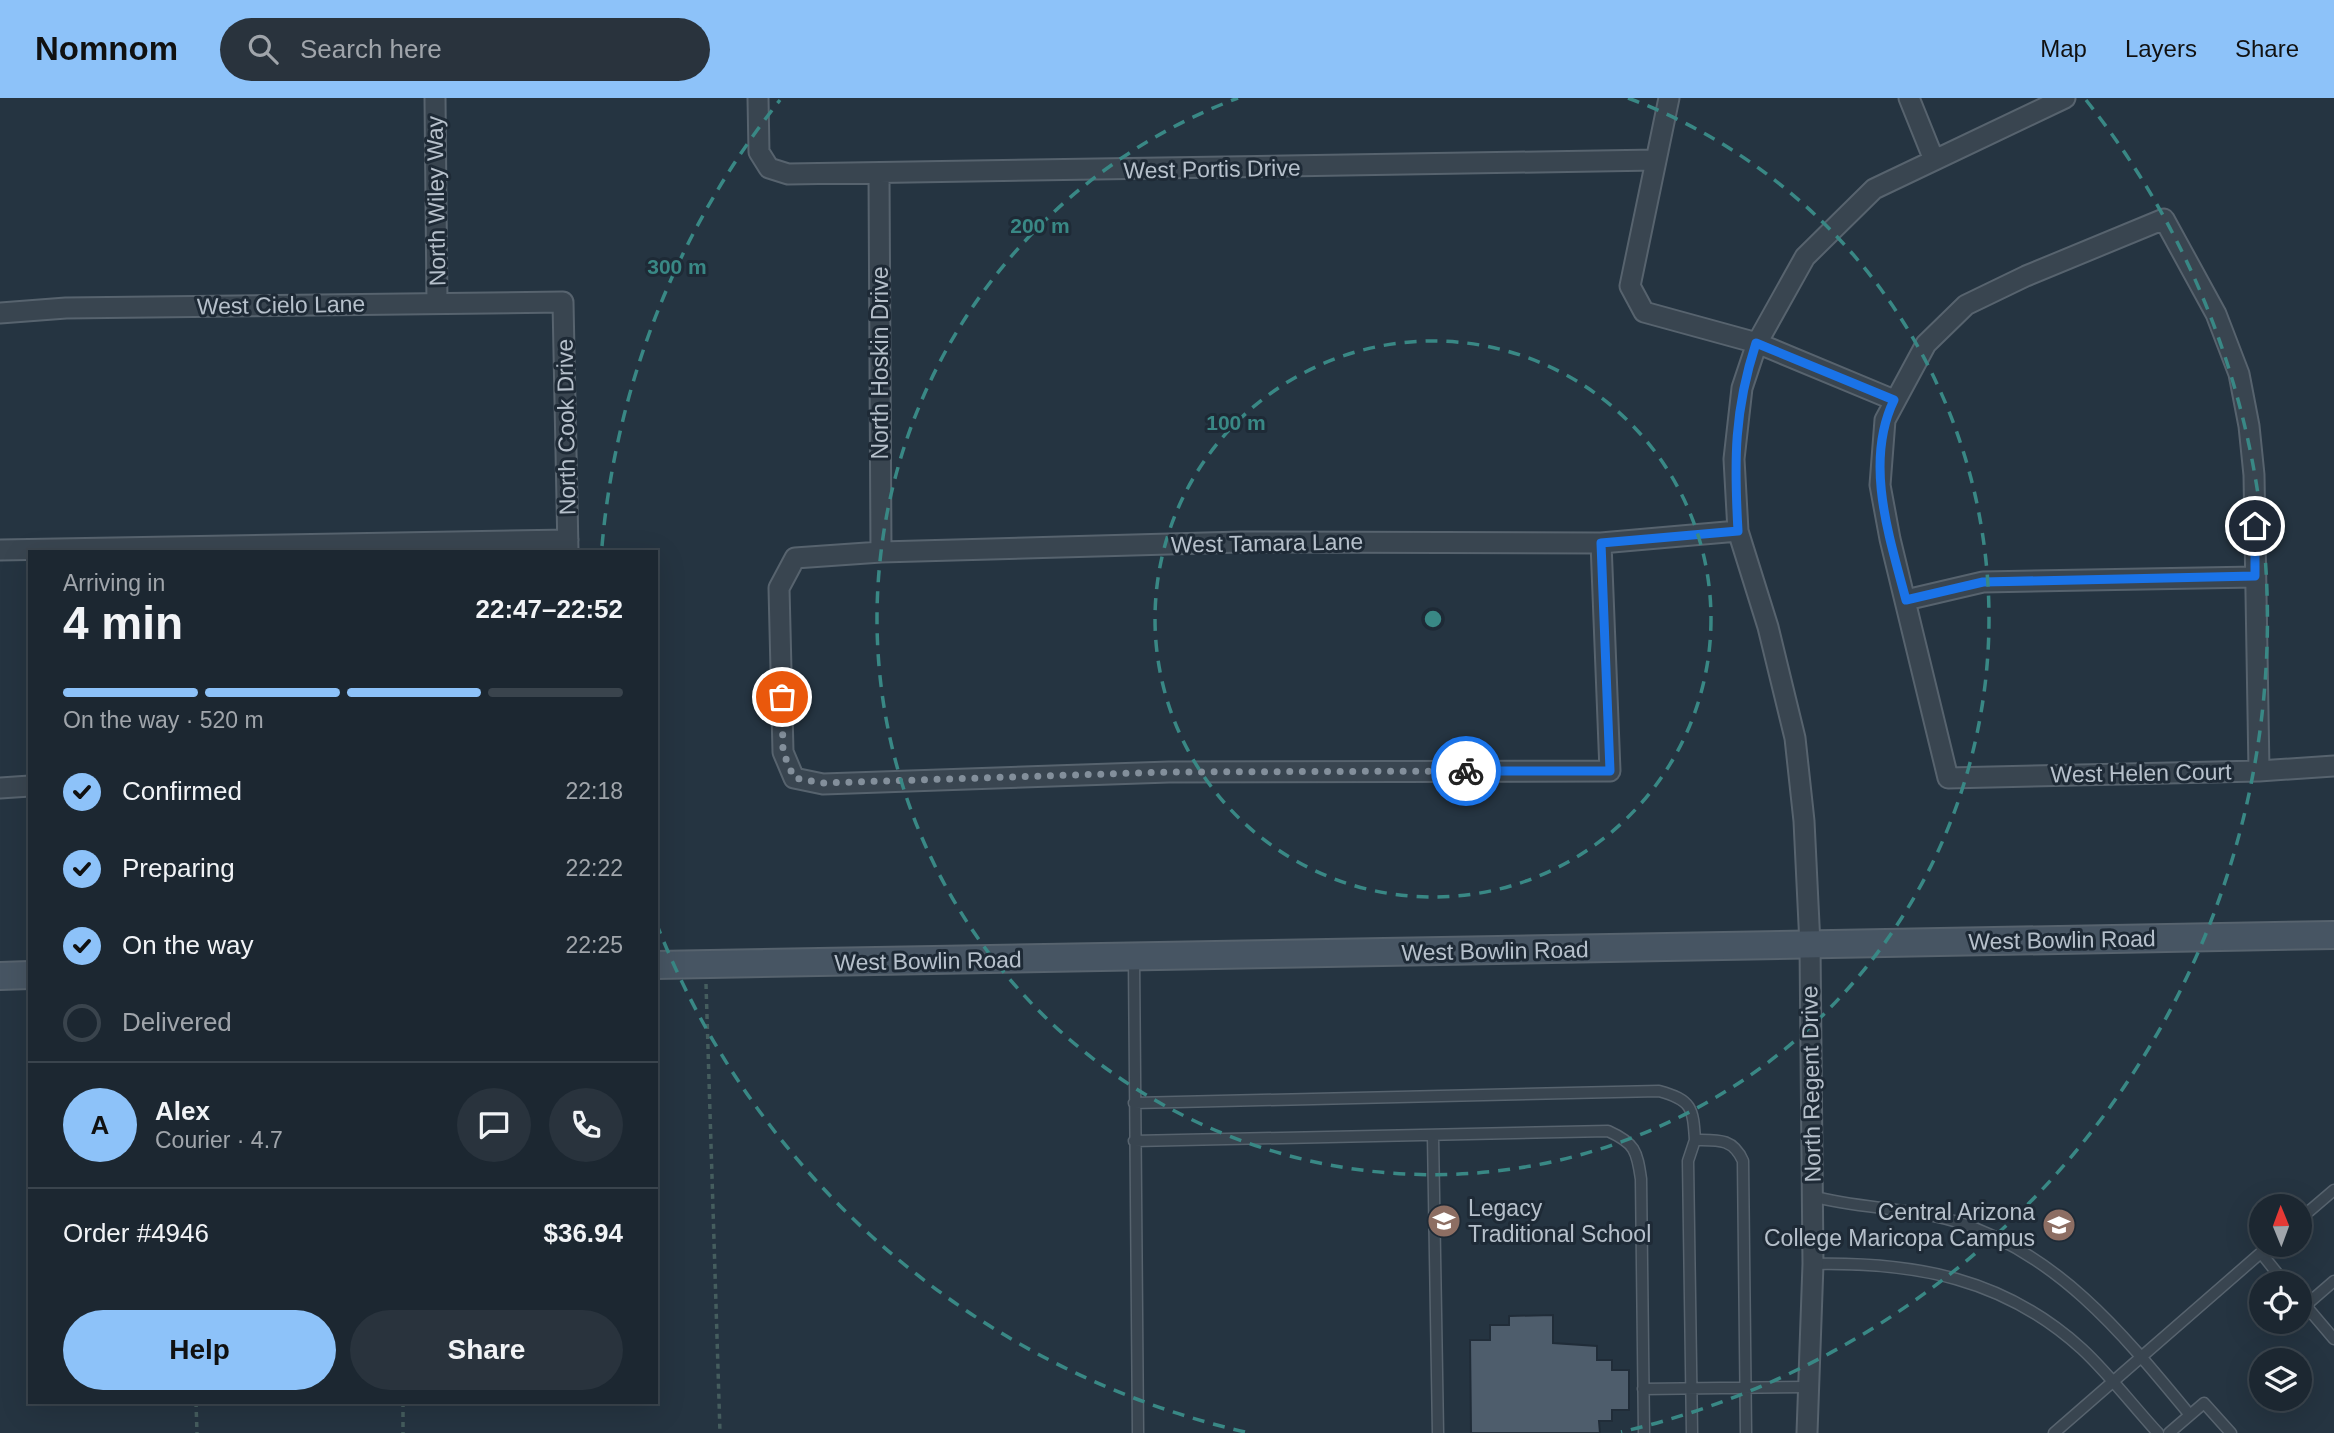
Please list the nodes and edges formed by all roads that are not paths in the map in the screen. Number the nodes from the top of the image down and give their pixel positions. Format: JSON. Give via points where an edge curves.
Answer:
{"nodes":[{"id":1,"x":435,"y":98,"type":"edge"},
{"id":2,"x":758,"y":98,"type":"edge"},
{"id":3,"x":1669,"y":98,"type":"edge"},
{"id":4,"x":1909,"y":98,"type":"edge"},
{"id":5,"x":2065,"y":98,"type":"edge"},
{"id":6,"x":1656,"y":160,"type":"junction"},
{"id":7,"x":1934,"y":160,"type":"junction"},
{"id":8,"x":879,"y":175,"type":"junction"},
{"id":9,"x":563,"y":302,"type":"joint"},
{"id":10,"x":437,"y":303,"type":"junction"},
{"id":11,"x":0,"y":313,"type":"edge"},
{"id":12,"x":1756,"y":343,"type":"junction"},
{"id":13,"x":1894,"y":400,"type":"junction"},
{"id":14,"x":1738,"y":531,"type":"junction"},
{"id":15,"x":1601,"y":543,"type":"junction"},
{"id":16,"x":568,"y":546,"type":"edge"},
{"id":17,"x":0,"y":550,"type":"edge"},
{"id":18,"x":881,"y":552,"type":"junction"},
{"id":19,"x":2255,"y":576,"type":"junction"},
{"id":20,"x":1906,"y":600,"type":"junction"},
{"id":21,"x":2334,"y":766,"type":"edge"},
{"id":22,"x":2259,"y":771,"type":"junction"},
{"id":23,"x":28,"y":786,"type":"edge"},
{"id":24,"x":0,"y":788,"type":"edge"},
{"id":25,"x":2334,"y":935,"type":"edge"},
{"id":26,"x":1810,"y":945,"type":"junction"},
{"id":27,"x":1134,"y":958,"type":"junction"},
{"id":28,"x":658,"y":965,"type":"edge"},
{"id":29,"x":28,"y":975,"type":"edge"},
{"id":30,"x":0,"y":976,"type":"edge"},
{"id":31,"x":1134,"y":1103,"type":"junction"},
{"id":32,"x":1433,"y":1136,"type":"junction"},
{"id":33,"x":1695,"y":1140,"type":"junction"},
{"id":34,"x":1134,"y":1141,"type":"junction"},
{"id":35,"x":2334,"y":1190,"type":"edge"},
{"id":36,"x":1812,"y":1196,"type":"junction"},
{"id":37,"x":2312,"y":1209,"type":"edge"},
{"id":38,"x":2256,"y":1257,"type":"edge"},
{"id":39,"x":2263,"y":1257,"type":"edge"},
{"id":40,"x":1813,"y":1264,"type":"junction"},
{"id":41,"x":2275,"y":1271,"type":"edge"},
{"id":42,"x":2334,"y":1282,"type":"edge"},
{"id":43,"x":2312,"y":1296,"type":"edge"},
{"id":44,"x":2312,"y":1314,"type":"edge"},
{"id":45,"x":2334,"y":1339,"type":"edge"},
{"id":46,"x":2141,"y":1356,"type":"junction"},
{"id":47,"x":2112,"y":1382,"type":"junction"},
{"id":48,"x":1807,"y":1387,"type":"junction"},
{"id":49,"x":1745,"y":1388,"type":"junction"},
{"id":50,"x":1643,"y":1390,"type":"junction"},
{"id":51,"x":1692,"y":1390,"type":"junction"},
{"id":52,"x":2190,"y":1415,"type":"junction"},
{"id":53,"x":1138,"y":1433,"type":"edge"},
{"id":54,"x":1438,"y":1433,"type":"edge"},
{"id":55,"x":1644,"y":1433,"type":"edge"},
{"id":56,"x":1692,"y":1433,"type":"edge"},
{"id":57,"x":1746,"y":1433,"type":"edge"},
{"id":58,"x":1807,"y":1433,"type":"edge"},
{"id":59,"x":2054,"y":1433,"type":"edge"},
{"id":60,"x":2158,"y":1433,"type":"edge"},
{"id":61,"x":2169,"y":1433,"type":"edge"},
{"id":62,"x":2231,"y":1433,"type":"edge"}],
"edges":[{"from":1,"to":10,"type":"street","name":"North Wiley Way"},
{"from":2,"to":8,"type":"street","name":"West Portis Drive","via":[[759,152],[769,169],[788,174]]},
{"from":3,"to":6,"type":"street"},
{"from":4,"to":7,"type":"street"},
{"from":5,"to":7,"type":"street","name":"North Regent Drive"},
{"from":6,"to":8,"type":"street","name":"West Portis Drive"},
{"from":6,"to":12,"type":"street","via":[[1630,286],[1644,312]]},
{"from":7,"to":12,"type":"street","name":"North Regent Drive","via":[[1874,189],[1805,257]]},
{"from":8,"to":18,"type":"street","name":"North Hoskin Drive"},
{"from":9,"to":10,"type":"street","name":"West Cielo Lane"},
{"from":9,"to":16,"type":"street","name":"North Cook Drive"},
{"from":10,"to":11,"type":"street","name":"West Cielo Lane"},
{"from":12,"to":13,"type":"street"},
{"from":12,"to":14,"type":"street","name":"North Regent Drive","via":[[1742,388],[1734,459]]},
{"from":13,"to":19,"type":"street","via":[[1926,344],[1965,305],[2164,219],[2216,313],[2239,374],[2254,475]]},
{"from":13,"to":20,"type":"street","via":[[1885,419],[1880,485]]},
{"from":14,"to":15,"type":"street","name":"West Tamara Lane"},
{"from":14,"to":26,"type":"street","name":"North Regent Drive","via":[[1795,738]]},
{"from":15,"to":18,"type":"street","name":"West Tamara Lane","via":[[1241,542]]},
{"from":15,"to":18,"type":"street","name":"West Tamara Lane","via":[[1610,771],[1169,772],[822,783],[794,778],[783,752],[779,588],[796,558]]},
{"from":16,"to":17,"type":"street"},
{"from":19,"to":20,"type":"street","via":[[1983,582]]},
{"from":19,"to":22,"type":"street"},
{"from":20,"to":22,"type":"street","name":"West Helen Court","via":[[1948,778]]},
{"from":21,"to":22,"type":"street","name":"West Helen Court"},
{"from":23,"to":24,"type":"street"},
{"from":25,"to":26,"type":"street","name":"West Bowlin Road"},
{"from":26,"to":27,"type":"street","name":"West Bowlin Road"},
{"from":26,"to":36,"type":"street","name":"North Regent Drive"},
{"from":27,"to":28,"type":"street","name":"West Bowlin Road"},
{"from":27,"to":31,"type":"lane"},
{"from":29,"to":30,"type":"street"},
{"from":31,"to":33,"type":"lane","via":[[1659,1091],[1682,1097],[1693,1113]]},
{"from":31,"to":34,"type":"lane"},
{"from":32,"to":34,"type":"lane"},
{"from":32,"to":50,"type":"lane","via":[[1608,1131],[1628,1140],[1641,1179]]},
{"from":32,"to":54,"type":"lane"},
{"from":33,"to":49,"type":"lane","via":[[1724,1140],[1737,1147],[1743,1161]]},
{"from":33,"to":51,"type":"lane","via":[[1688,1161]]},
{"from":34,"to":53,"type":"lane"},
{"from":35,"to":37,"type":"lane"},
{"from":36,"to":40,"type":"street","name":"North Regent Drive"},
{"from":36,"to":46,"type":"lane","via":[[1846,1205],[1924,1213],[1985,1232],[2071,1284]]},
{"from":38,"to":46,"type":"lane"},
{"from":39,"to":41,"type":"lane"},
{"from":40,"to":47,"type":"lane","via":[[1895,1265],[1988,1289],[2062,1332]]},
{"from":40,"to":48,"type":"street","name":"North Regent Drive"},
{"from":42,"to":43,"type":"lane"},
{"from":44,"to":45,"type":"lane"},
{"from":46,"to":47,"type":"lane"},
{"from":46,"to":52,"type":"lane"},
{"from":47,"to":59,"type":"lane"},
{"from":47,"to":60,"type":"lane"},
{"from":48,"to":49,"type":"lane"},
{"from":48,"to":58,"type":"street","name":"North Regent Drive"},
{"from":49,"to":51,"type":"lane"},
{"from":49,"to":57,"type":"lane"},
{"from":50,"to":51,"type":"lane"},
{"from":50,"to":55,"type":"lane"},
{"from":51,"to":56,"type":"lane"},
{"from":52,"to":61,"type":"lane"},
{"from":52,"to":62,"type":"lane","via":[[2204,1402]]}]}
